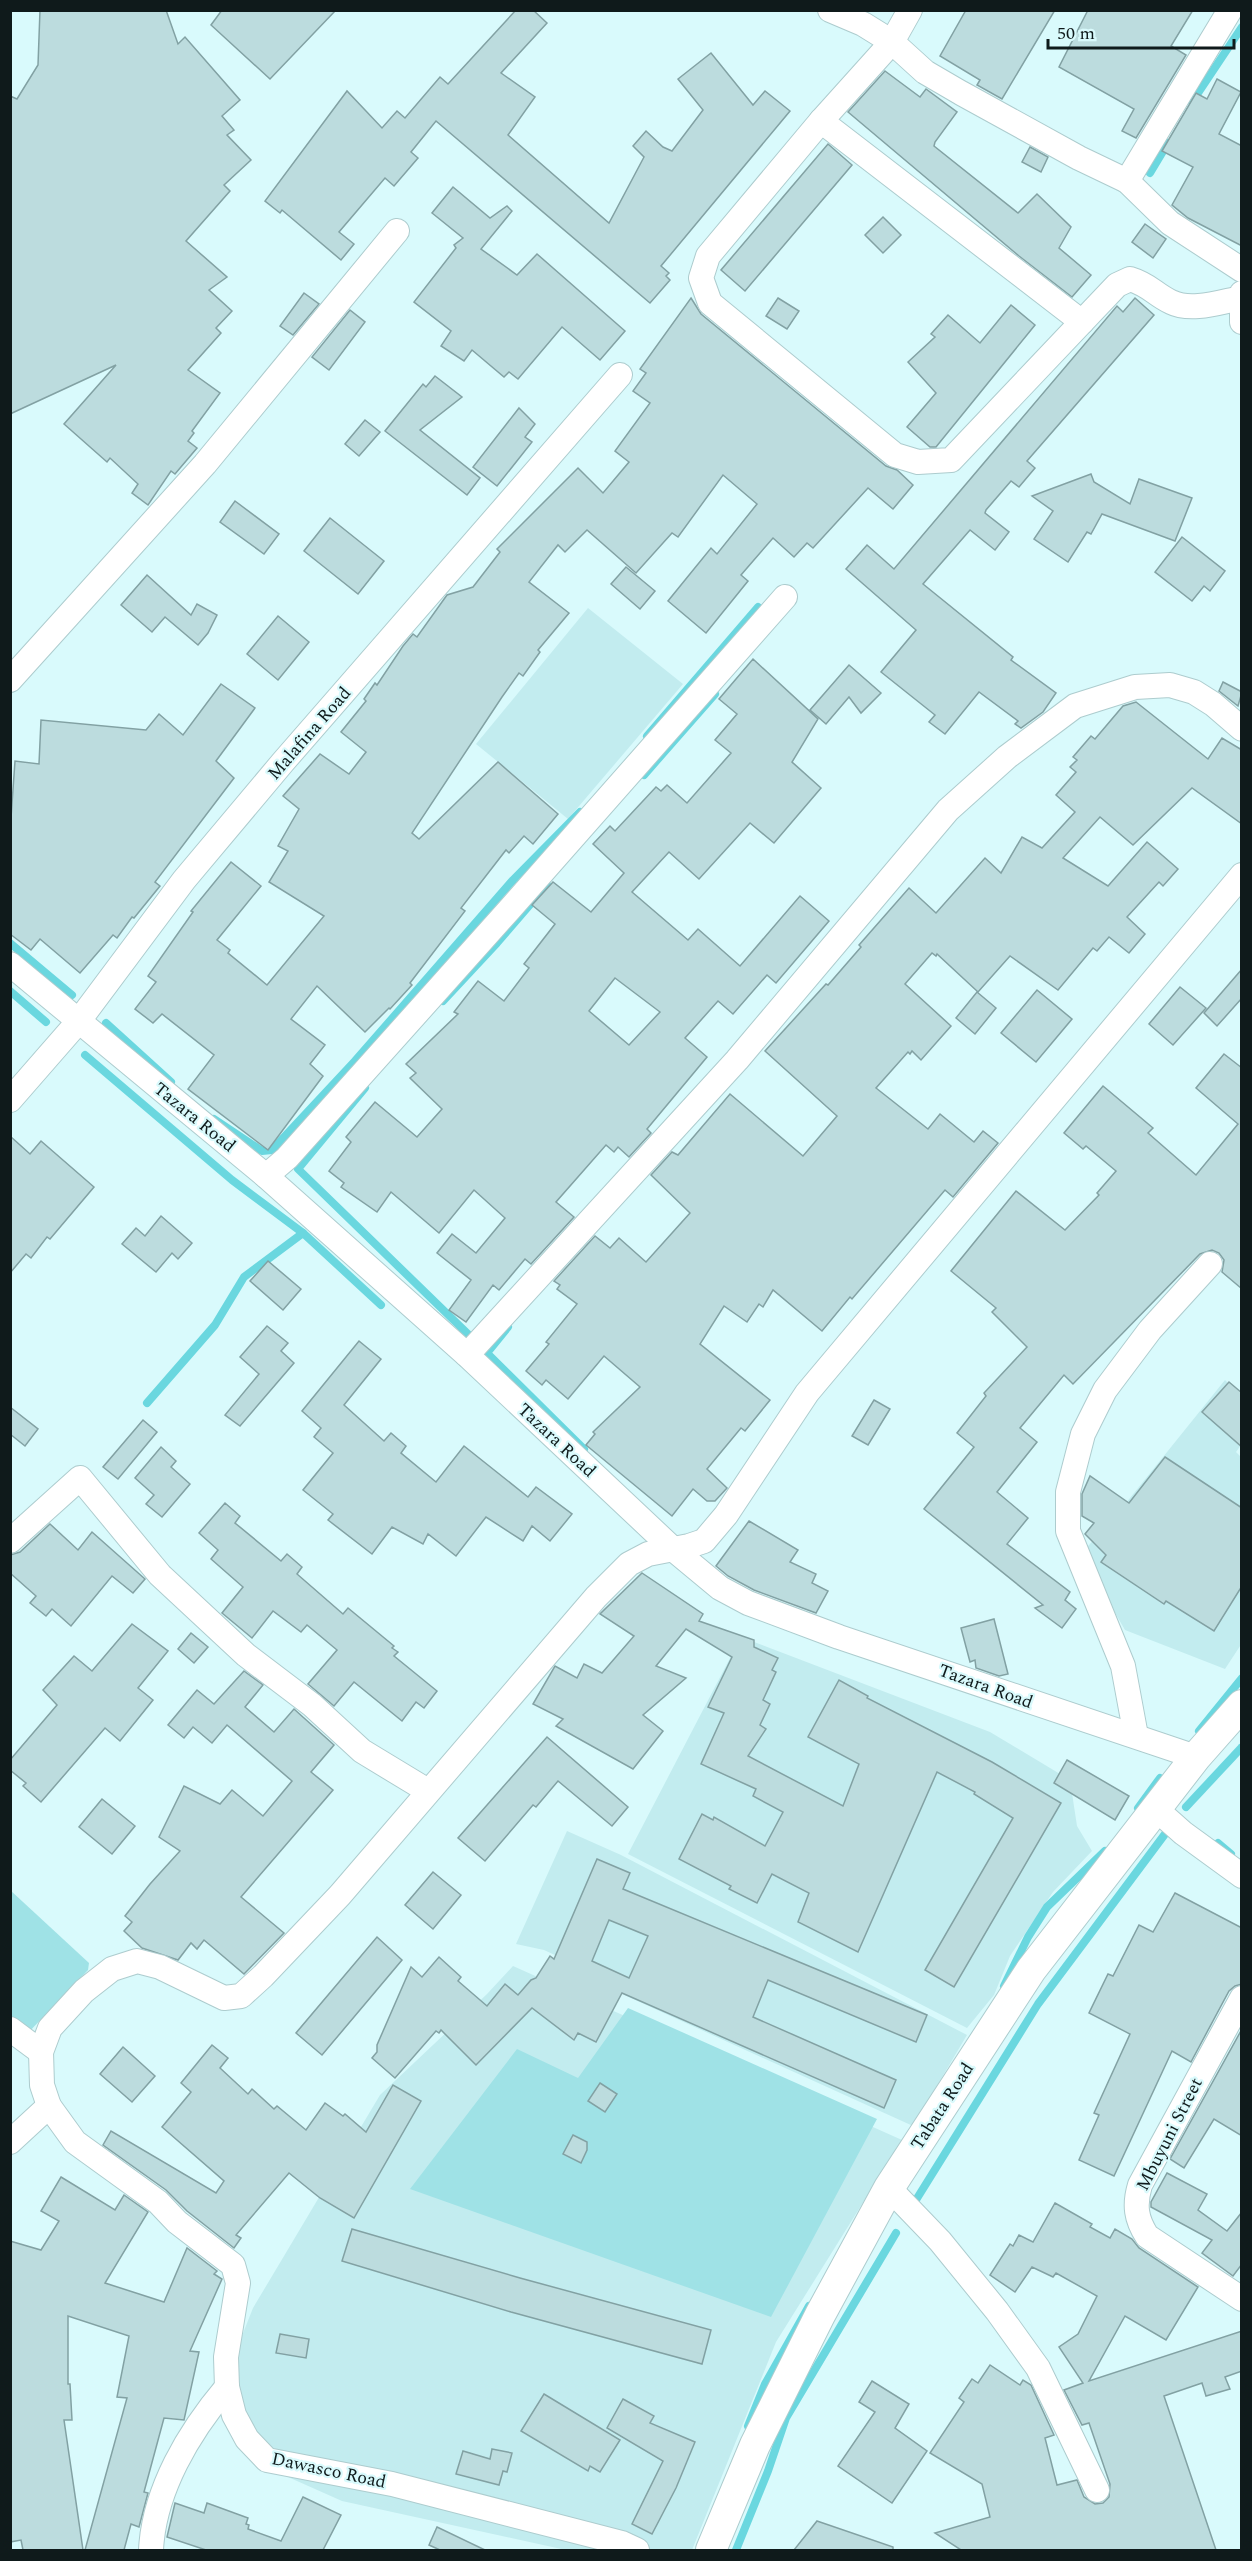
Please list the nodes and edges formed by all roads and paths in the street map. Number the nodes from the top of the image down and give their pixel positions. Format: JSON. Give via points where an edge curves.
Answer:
{"nodes":[{"id":1,"x":830,"y":10,"type":"edge"},
{"id":2,"x":910,"y":10,"type":"edge"},
{"id":3,"x":1230,"y":10,"type":"edge"},
{"id":4,"x":892,"y":42,"type":"junction"},
{"id":5,"x":821,"y":121,"type":"junction"},
{"id":6,"x":1127,"y":181,"type":"junction"},
{"id":7,"x":397,"y":231,"type":"dead end"},
{"id":8,"x":1242,"y":270,"type":"edge"},
{"id":9,"x":1242,"y":293,"type":"edge"},
{"id":10,"x":1241,"y":298,"type":"edge"},
{"id":11,"x":1082,"y":322,"type":"junction"},
{"id":12,"x":1242,"y":322,"type":"edge"},
{"id":13,"x":620,"y":375,"type":"dead end"},
{"id":14,"x":784,"y":597,"type":"dead end"},
{"id":15,"x":10,"y":680,"type":"edge"},
{"id":16,"x":1242,"y":729,"type":"edge"},
{"id":17,"x":1242,"y":875,"type":"edge"},
{"id":18,"x":10,"y":964,"type":"edge"},
{"id":19,"x":78,"y":1022,"type":"junction"},
{"id":20,"x":10,"y":1100,"type":"edge"},
{"id":21,"x":266,"y":1176,"type":"junction"},
{"id":22,"x":1210,"y":1264,"type":"dead end"},
{"id":23,"x":467,"y":1355,"type":"junction"},
{"id":24,"x":10,"y":1541,"type":"edge"},
{"id":25,"x":673,"y":1549,"type":"junction"},
{"id":26,"x":1242,"y":1705,"type":"edge"},
{"id":27,"x":1136,"y":1736,"type":"junction"},
{"id":28,"x":1196,"y":1757,"type":"junction"},
{"id":29,"x":428,"y":1791,"type":"junction"},
{"id":30,"x":1156,"y":1809,"type":"junction"},
{"id":31,"x":1242,"y":1876,"type":"edge"},
{"id":32,"x":1242,"y":1998,"type":"edge"},
{"id":33,"x":10,"y":2029,"type":"edge"},
{"id":34,"x":41,"y":2052,"type":"junction"},
{"id":35,"x":49,"y":2106,"type":"junction"},
{"id":36,"x":10,"y":2142,"type":"edge"},
{"id":37,"x":889,"y":2188,"type":"junction"},
{"id":38,"x":1242,"y":2299,"type":"edge"},
{"id":39,"x":227,"y":2387,"type":"junction"},
{"id":40,"x":1097,"y":2490,"type":"dead end"},
{"id":41,"x":151,"y":2550,"type":"edge"},
{"id":42,"x":637,"y":2550,"type":"edge"},
{"id":43,"x":711,"y":2550,"type":"edge"}],
"edges":[{"from":1,"to":4,"type":"street"},
{"from":2,"to":4,"type":"street"},
{"from":3,"to":6,"type":"street"},
{"from":4,"to":5,"type":"street"},
{"from":4,"to":6,"type":"street","via":[[925,72]]},
{"from":5,"to":11,"type":"street"},
{"from":5,"to":11,"type":"street","via":[[708,256],[701,278],[710,303],[895,455],[918,462],[951,460]]},
{"from":6,"to":8,"type":"street","via":[[1170,223]]},
{"from":7,"to":15,"type":"street","via":[[205,464]]},
{"from":9,"to":10,"type":"street"},
{"from":10,"to":11,"type":"street","via":[[1196,306],[1172,303],[1146,283],[1130,279],[1117,285]]},
{"from":10,"to":12,"type":"street"},
{"from":13,"to":19,"type":"street","name":"Malafina Road","via":[[214,844]]},
{"from":14,"to":21,"type":"street","via":[[478,946],[287,1158]]},
{"from":16,"to":23,"type":"street","via":[[1194,692],[1170,685],[1135,687],[1076,706],[1007,757],[948,810],[736,1060]]},
{"from":17,"to":25,"type":"street","via":[[807,1393],[719,1524],[704,1541]]},
{"from":18,"to":19,"type":"street","name":"Tazara Road"},
{"from":19,"to":20,"type":"street","name":"Malafina Road"},
{"from":19,"to":21,"type":"street","name":"Tazara Road"},
{"from":21,"to":23,"type":"street","name":"Tazara Road"},
{"from":22,"to":27,"type":"street","via":[[1150,1330],[1105,1390],[1083,1434],[1068,1492],[1068,1531],[1123,1666]]},
{"from":23,"to":25,"type":"street","name":"Tazara Road"},
{"from":24,"to":29,"type":"street","via":[[80,1478],[160,1575],[246,1655],[312,1705],[362,1751]]},
{"from":25,"to":27,"type":"street","name":"Tazara Road","via":[[720,1588],[748,1603]]},
{"from":25,"to":29,"type":"street","via":[[648,1554],[629,1564]]},
{"from":26,"to":28,"type":"main road","name":"Tabata Road"},
{"from":27,"to":28,"type":"street","name":"Tazara Road"},
{"from":28,"to":30,"type":"main road","name":"Tabata Road"},
{"from":29,"to":34,"type":"street","via":[[340,1895],[241,1996],[224,1998],[160,1967],[137,1961],[112,1969],[84,1991],[50,2028]]},
{"from":30,"to":31,"type":"street"},
{"from":30,"to":37,"type":"main road","name":"Tabata Road","via":[[1031,1970]]},
{"from":32,"to":38,"type":"street","name":"Mbuyuni Street","via":[[1136,2198],[1138,2218],[1148,2236]]},
{"from":33,"to":34,"type":"street"},
{"from":34,"to":35,"type":"street","name":"Dawasco Road","via":[[42,2085]]},
{"from":35,"to":36,"type":"street"},
{"from":35,"to":39,"type":"street","name":"Dawasco Road","via":[[75,2142],[158,2202],[177,2222],[233,2265],[238,2283],[226,2357]]},
{"from":37,"to":40,"type":"street","via":[[940,2241],[1038,2368]]},
{"from":37,"to":43,"type":"main road","name":"Tabata Road","via":[[755,2445]]},
{"from":39,"to":41,"type":"street","via":[[163,2489]]},
{"from":39,"to":42,"type":"street","name":"Dawasco Road","via":[[234,2415],[247,2439],[267,2460],[393,2484]]}]}
